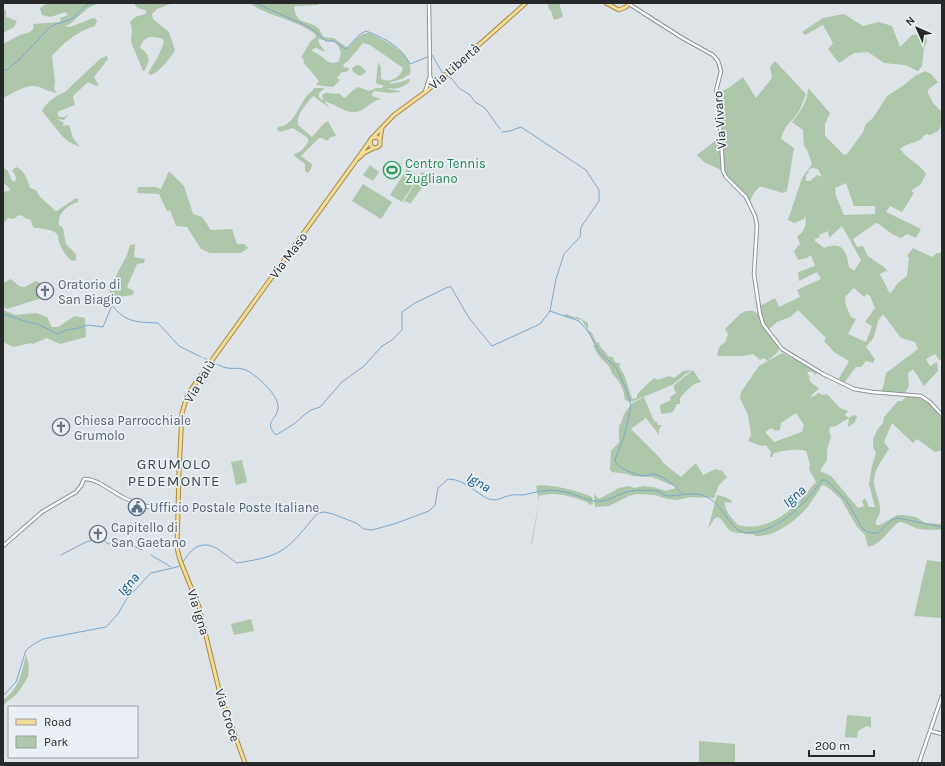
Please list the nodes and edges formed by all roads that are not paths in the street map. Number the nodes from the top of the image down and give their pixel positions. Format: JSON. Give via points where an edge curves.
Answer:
{"nodes":[{"id":1,"x":429,"y":3,"type":"edge"},
{"id":2,"x":526,"y":3,"type":"edge"},
{"id":3,"x":606,"y":3,"type":"edge"},
{"id":4,"x":629,"y":3,"type":"edge"},
{"id":5,"x":431,"y":77,"type":"junction"},
{"id":6,"x":439,"y":80,"type":"junction"},
{"id":7,"x":429,"y":82,"type":"junction"},
{"id":8,"x":433,"y":85,"type":"junction"},
{"id":9,"x":425,"y":92,"type":"junction"},
{"id":10,"x":382,"y":128,"type":"junction"},
{"id":11,"x":371,"y":139,"type":"junction"},
{"id":12,"x":380,"y":140,"type":"junction"},
{"id":13,"x":374,"y":148,"type":"junction"},
{"id":14,"x":355,"y":162,"type":"junction"},
{"id":15,"x":221,"y":347,"type":"joint"},
{"id":16,"x":942,"y":415,"type":"edge"},
{"id":17,"x":178,"y":512,"type":"junction"},
{"id":18,"x":3,"y":546,"type":"edge"},
{"id":19,"x":180,"y":561,"type":"joint"},
{"id":20,"x":214,"y":666,"type":"joint"},
{"id":21,"x":942,"y":696,"type":"edge"},
{"id":22,"x":931,"y":731,"type":"junction"},
{"id":23,"x":942,"y":734,"type":"edge"},
{"id":24,"x":245,"y":763,"type":"edge"},
{"id":25,"x":919,"y":763,"type":"edge"}],
"edges":[{"from":1,"to":5,"type":"street"},
{"from":2,"to":6,"type":"main road","name":"Via Libertà"},
{"from":3,"to":4,"type":"main road","via":[[619,10]]},
{"from":4,"to":16,"type":"street","name":"Via Vivaro","via":[[713,55],[719,63],[721,71],[716,91],[723,171],[746,197],[755,216],[757,225],[754,274],[763,324],[784,351],[824,374],[854,389],[921,396]]},
{"from":5,"to":6,"type":"street"},
{"from":5,"to":7,"type":"street"},
{"from":5,"to":8,"type":"street"},
{"from":6,"to":8,"type":"main road","name":"Via Libertà"},
{"from":7,"to":8,"type":"street"},
{"from":7,"to":9,"type":"street"},
{"from":8,"to":9,"type":"main road","name":"Via Libertà"},
{"from":9,"to":10,"type":"main road","name":"Via Libertà","via":[[394,115]]},
{"from":10,"to":11,"type":"main road","name":"Via Libertà"},
{"from":10,"to":12,"type":"main road"},
{"from":11,"to":12,"type":"main road","via":[[376,137]]},
{"from":11,"to":13,"type":"main road","via":[[370,145]]},
{"from":11,"to":14,"type":"main road","name":"Via Maso"},
{"from":12,"to":13,"type":"main road","via":[[379,146]]},
{"from":13,"to":14,"type":"main road"},
{"from":14,"to":15,"type":"main road","name":"Via Maso"},
{"from":15,"to":17,"type":"main road","name":"Via Palù","via":[[184,404]]},
{"from":17,"to":18,"type":"street","via":[[141,505],[91,479],[84,479],[76,492],[42,512]]},
{"from":17,"to":19,"type":"main road","name":"Via Palù","via":[[177,548]]},
{"from":19,"to":20,"type":"main road","name":"Via Igna","via":[[199,607]]},
{"from":20,"to":24,"type":"main road","name":"Via Croce","via":[[220,694]]},
{"from":21,"to":22,"type":"street"},
{"from":22,"to":23,"type":"street"},
{"from":22,"to":25,"type":"street"}]}
